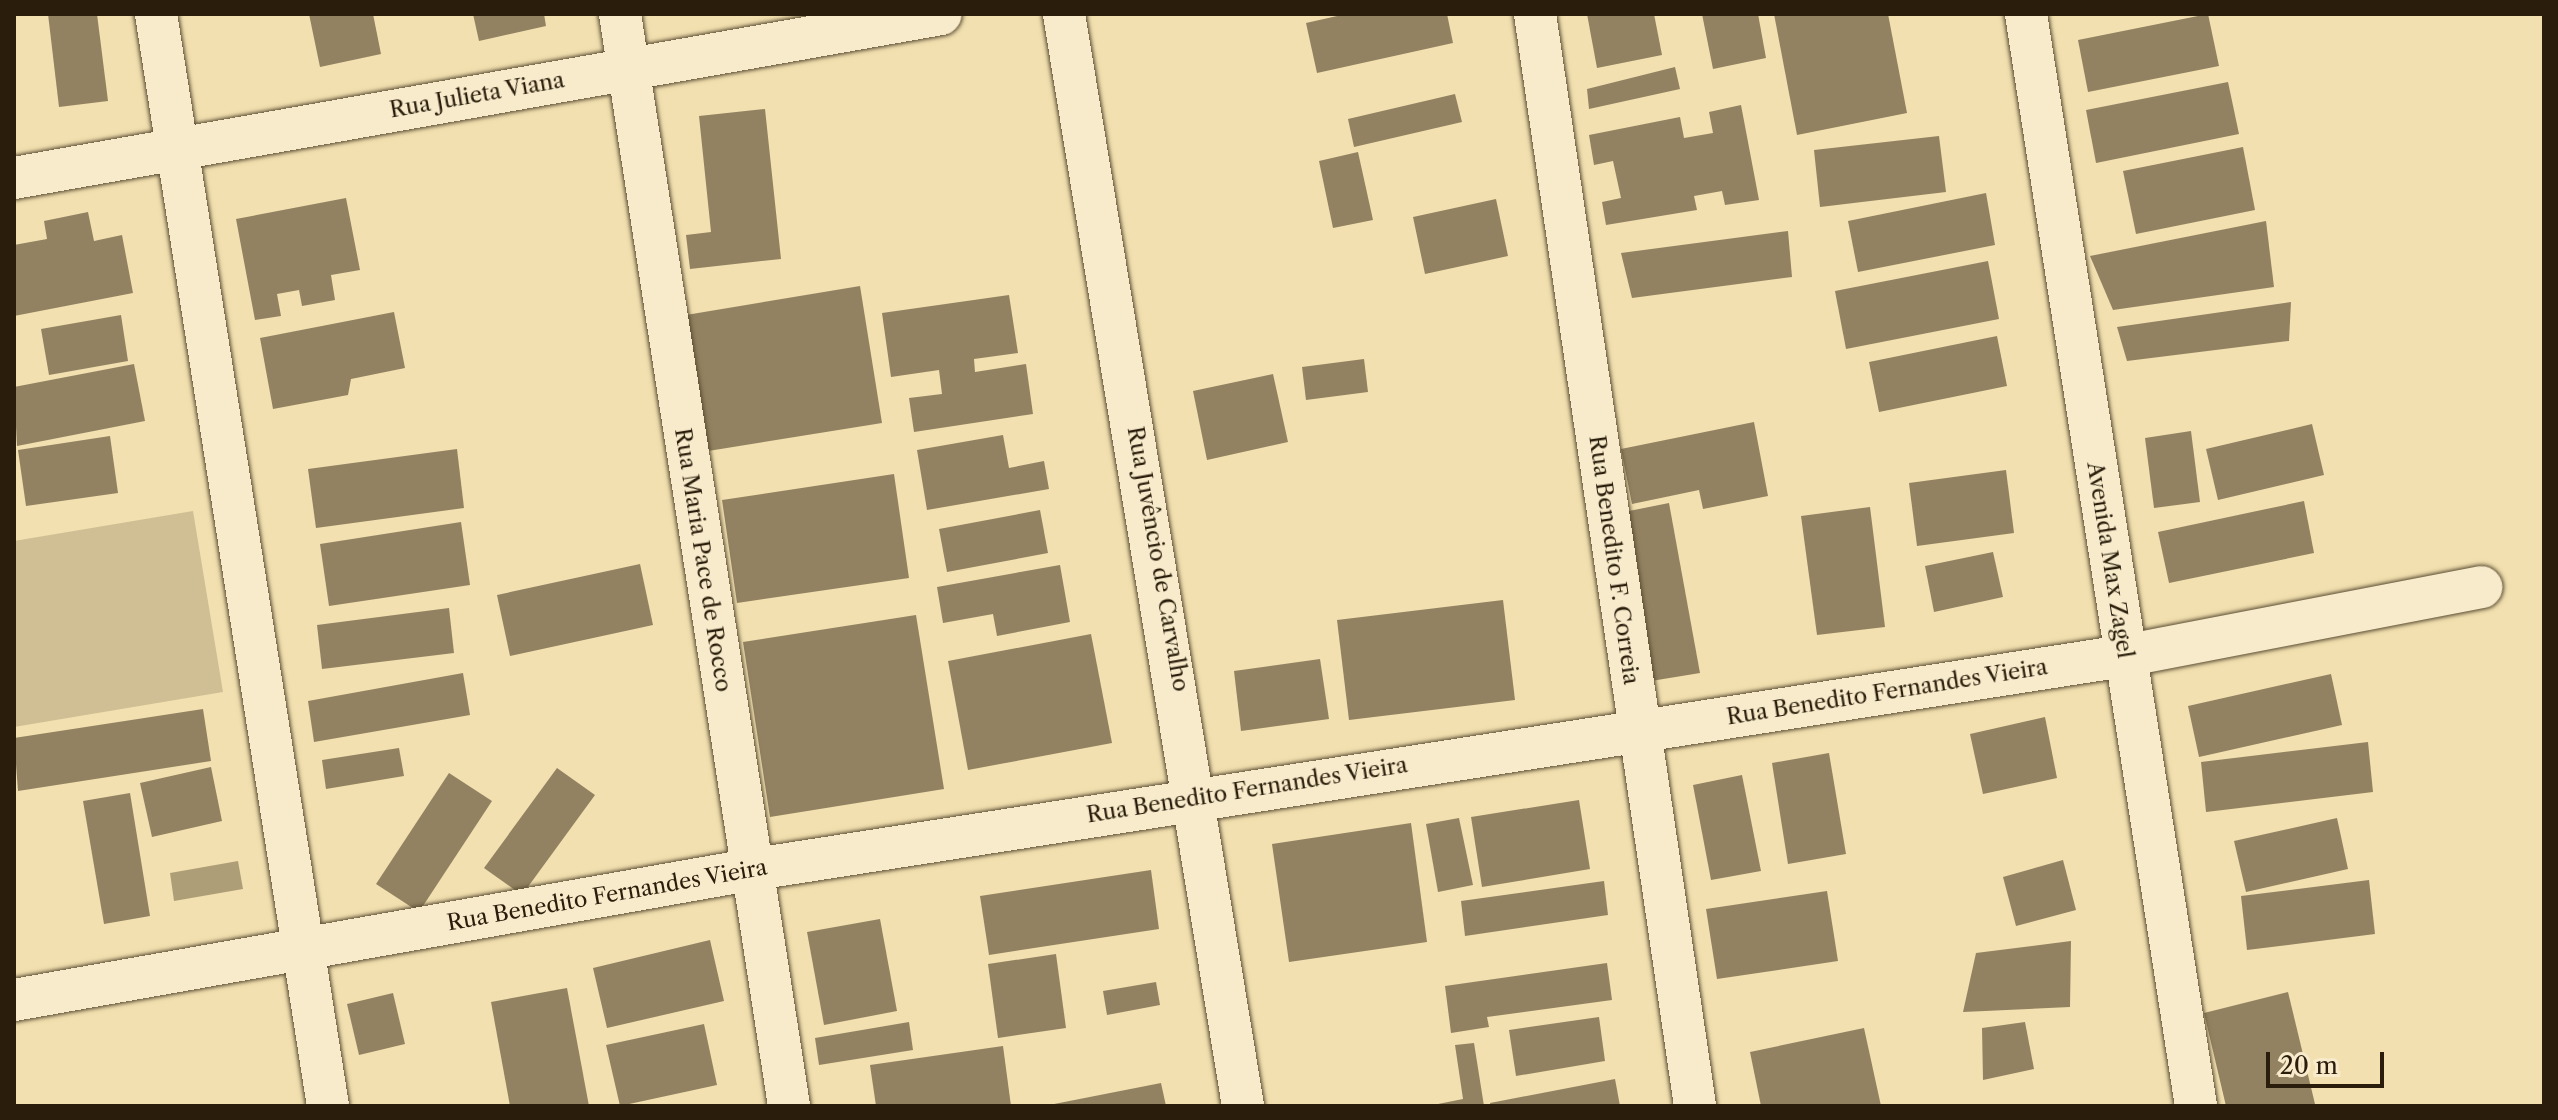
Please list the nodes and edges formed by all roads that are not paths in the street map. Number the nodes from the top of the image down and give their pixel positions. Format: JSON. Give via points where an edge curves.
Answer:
{"nodes":[{"id":1,"x":156,"y":14,"type":"edge"},
{"id":2,"x":620,"y":14,"type":"edge"},
{"id":3,"x":941,"y":14,"type":"edge"},
{"id":4,"x":1064,"y":14,"type":"edge"},
{"id":5,"x":1535,"y":14,"type":"edge"},
{"id":6,"x":2026,"y":14,"type":"edge"},
{"id":7,"x":628,"y":69,"type":"junction"},
{"id":8,"x":179,"y":146,"type":"junction"},
{"id":9,"x":14,"y":178,"type":"edge"},
{"id":10,"x":2481,"y":587,"type":"dead end"},
{"id":11,"x":2124,"y":656,"type":"junction"},
{"id":12,"x":1639,"y":730,"type":"junction"},
{"id":13,"x":1198,"y":797,"type":"junction"},
{"id":14,"x":749,"y":870,"type":"junction"},
{"id":15,"x":300,"y":950,"type":"junction"},
{"id":16,"x":14,"y":1000,"type":"edge"},
{"id":17,"x":328,"y":1106,"type":"edge"},
{"id":18,"x":789,"y":1106,"type":"edge"},
{"id":19,"x":1243,"y":1106,"type":"edge"},
{"id":20,"x":1695,"y":1106,"type":"edge"},
{"id":21,"x":2196,"y":1106,"type":"edge"}],
"edges":[{"from":1,"to":8,"type":"street"},
{"from":2,"to":7,"type":"street","name":"Rua Maria Pace de Rocco"},
{"from":3,"to":7,"type":"street","name":"Rua Julieta Viana"},
{"from":4,"to":13,"type":"street","name":"Rua Juvêncio de Carvalho"},
{"from":5,"to":12,"type":"street","name":"Rua Benedito F. Correia"},
{"from":6,"to":11,"type":"street","name":"Avenida Max Zagel"},
{"from":7,"to":8,"type":"street","name":"Rua Julieta Viana"},
{"from":7,"to":14,"type":"street","name":"Rua Maria Pace de Rocco"},
{"from":8,"to":9,"type":"street","name":"Rua Julieta Viana"},
{"from":8,"to":15,"type":"street"},
{"from":10,"to":11,"type":"street","name":"Rua Benedito Fernandes Vieira"},
{"from":11,"to":12,"type":"street","name":"Rua Benedito Fernandes Vieira"},
{"from":11,"to":21,"type":"street","name":"Avenida Max Zagel"},
{"from":12,"to":13,"type":"street","name":"Rua Benedito Fernandes Vieira"},
{"from":12,"to":20,"type":"street","name":"Rua Benedito F. Correia"},
{"from":13,"to":14,"type":"street","name":"Rua Benedito Fernandes Vieira"},
{"from":13,"to":19,"type":"street","name":"Rua Juvêncio de Carvalho"},
{"from":14,"to":15,"type":"street","name":"Rua Benedito Fernandes Vieira"},
{"from":14,"to":18,"type":"street","name":"Rua Maria Pace de Rocco"},
{"from":15,"to":16,"type":"street","name":"Rua Benedito Fernandes Vieira"},
{"from":15,"to":17,"type":"street"}]}
